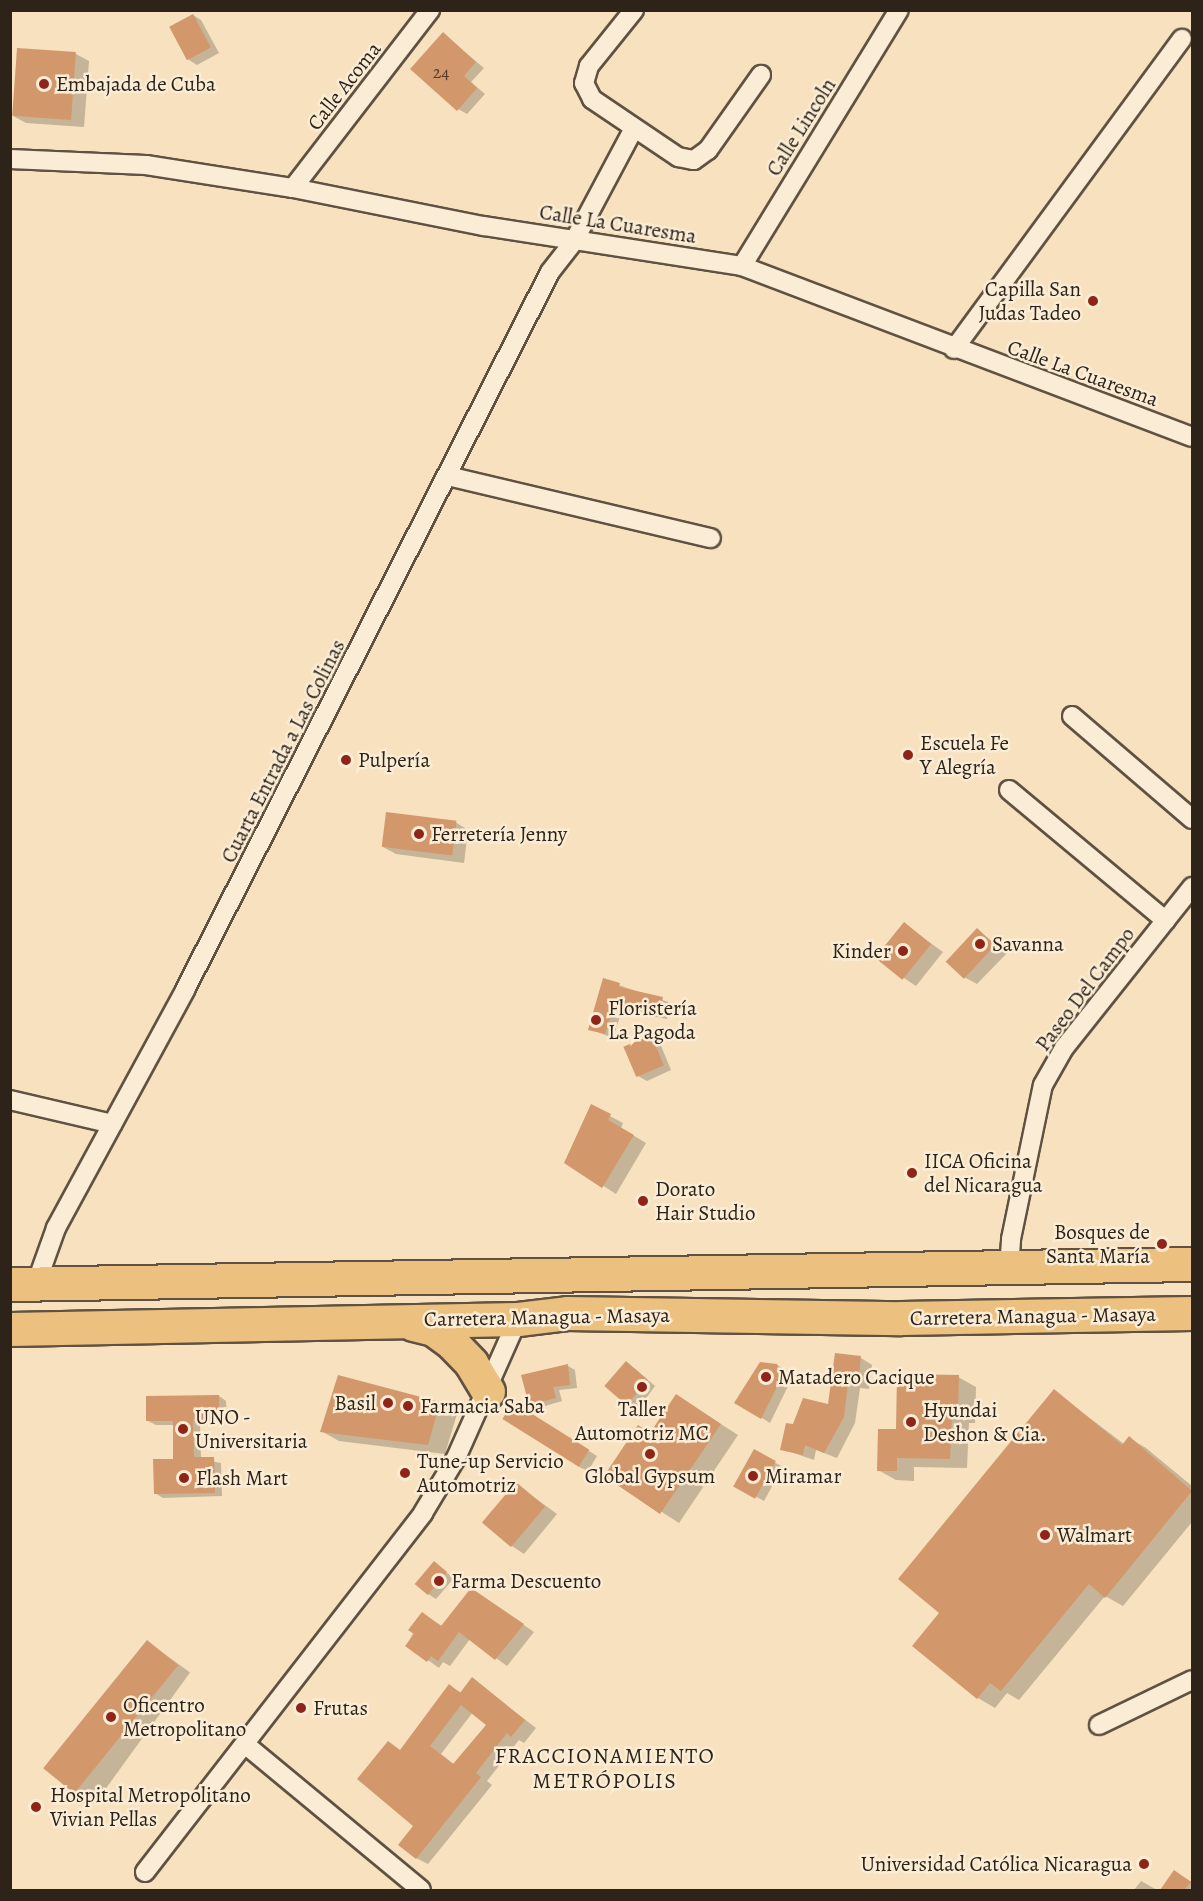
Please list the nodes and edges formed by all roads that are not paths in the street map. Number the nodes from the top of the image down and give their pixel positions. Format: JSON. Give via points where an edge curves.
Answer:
{"nodes":[{"id":1,"x":430,"y":10,"type":"edge"},
{"id":2,"x":634,"y":10,"type":"edge"},
{"id":3,"x":899,"y":10,"type":"edge"},
{"id":4,"x":1182,"y":39,"type":"dead end"},
{"id":5,"x":761,"y":75,"type":"dead end"},
{"id":6,"x":634,"y":128,"type":"junction"},
{"id":7,"x":10,"y":159,"type":"edge"},
{"id":8,"x":293,"y":188,"type":"junction"},
{"id":9,"x":574,"y":241,"type":"junction"},
{"id":10,"x":742,"y":266,"type":"junction"},
{"id":11,"x":954,"y":349,"type":"junction"},
{"id":12,"x":1192,"y":437,"type":"edge"},
{"id":13,"x":448,"y":476,"type":"junction"},
{"id":14,"x":711,"y":538,"type":"dead end"},
{"id":15,"x":1072,"y":716,"type":"dead end"},
{"id":16,"x":1009,"y":790,"type":"dead end"},
{"id":17,"x":1192,"y":819,"type":"edge"},
{"id":18,"x":1192,"y":887,"type":"edge"},
{"id":19,"x":1166,"y":921,"type":"junction"},
{"id":20,"x":10,"y":1100,"type":"edge"},
{"id":21,"x":112,"y":1124,"type":"junction"},
{"id":22,"x":1192,"y":1264,"type":"edge"},
{"id":23,"x":1009,"y":1269,"type":"junction"},
{"id":24,"x":905,"y":1270,"type":"junction"},
{"id":25,"x":968,"y":1270,"type":"junction"},
{"id":26,"x":649,"y":1274,"type":"junction"},
{"id":27,"x":365,"y":1279,"type":"junction"},
{"id":28,"x":23,"y":1284,"type":"edge"},
{"id":29,"x":1192,"y":1313,"type":"edge"},
{"id":30,"x":976,"y":1314,"type":"junction"},
{"id":31,"x":901,"y":1318,"type":"junction"},
{"id":32,"x":518,"y":1319,"type":"junction"},
{"id":33,"x":396,"y":1320,"type":"junction"},
{"id":34,"x":10,"y":1329,"type":"edge"},
{"id":35,"x":488,"y":1390,"type":"junction"},
{"id":36,"x":1192,"y":1680,"type":"edge"},
{"id":37,"x":1099,"y":1725,"type":"dead end"},
{"id":38,"x":246,"y":1745,"type":"junction"},
{"id":39,"x":145,"y":1872,"type":"dead end"},
{"id":40,"x":422,"y":1890,"type":"edge"}],
"edges":[{"from":1,"to":8,"type":"street","name":"Calle Acoma"},
{"from":2,"to":6,"type":"street","via":[[589,66],[584,83],[592,99]]},
{"from":3,"to":10,"type":"street","name":"Calle Lincoln"},
{"from":4,"to":11,"type":"street"},
{"from":5,"to":6,"type":"street","via":[[708,150],[694,160],[678,157]]},
{"from":6,"to":9,"type":"street","name":"Cuarta Entrada a Las Colinas"},
{"from":7,"to":8,"type":"street","name":"Calle La Cuaresma","via":[[146,165]]},
{"from":8,"to":9,"type":"street","name":"Calle La Cuaresma"},
{"from":9,"to":10,"type":"street","name":"Calle La Cuaresma"},
{"from":9,"to":13,"type":"street","name":"Cuarta Entrada a Las Colinas","via":[[550,272]]},
{"from":10,"to":11,"type":"street","name":"Calle La Cuaresma"},
{"from":11,"to":12,"type":"street","name":"Calle La Cuaresma"},
{"from":13,"to":14,"type":"street"},
{"from":13,"to":21,"type":"street","name":"Cuarta Entrada a Las Colinas"},
{"from":15,"to":17,"type":"street"},
{"from":16,"to":19,"type":"street"},
{"from":18,"to":19,"type":"street","name":"Paseo Del Campo"},
{"from":19,"to":23,"type":"street","name":"Paseo Del Campo","via":[[1064,1048],[1043,1085],[1011,1239]]},
{"from":20,"to":21,"type":"street"},
{"from":21,"to":28,"type":"street","name":"Cuarta Entrada a Las Colinas"},
{"from":22,"to":23,"type":"highway","name":"Carretera Managua - Masaya"},
{"from":23,"to":25,"type":"highway","name":"Carretera Managua - Masaya"},
{"from":24,"to":25,"type":"highway","name":"Carretera Managua - Masaya"},
{"from":24,"to":26,"type":"highway","name":"Carretera Managua - Masaya"},
{"from":24,"to":31,"type":"highway","via":[[925,1281],[928,1294],[922,1305]]},
{"from":25,"to":30,"type":"highway","via":[[954,1284],[953,1293]]},
{"from":26,"to":27,"type":"highway","name":"Carretera Managua - Masaya"},
{"from":26,"to":32,"type":"highway","via":[[631,1282],[574,1284],[538,1298]]},
{"from":27,"to":28,"type":"highway","name":"Carretera Managua - Masaya"},
{"from":27,"to":32,"type":"highway","via":[[496,1298]]},
{"from":29,"to":30,"type":"highway","name":"Carretera Managua - Masaya"},
{"from":30,"to":31,"type":"highway","name":"Carretera Managua - Masaya"},
{"from":31,"to":32,"type":"highway","name":"Carretera Managua - Masaya","via":[[567,1313]]},
{"from":32,"to":33,"type":"highway","name":"Carretera Managua - Masaya"},
{"from":32,"to":35,"type":"street"},
{"from":33,"to":34,"type":"highway","name":"Carretera Managua - Masaya"},
{"from":33,"to":35,"type":"highway","via":[[433,1329],[451,1342],[471,1362]]},
{"from":35,"to":38,"type":"street","via":[[456,1458],[423,1513]]},
{"from":36,"to":37,"type":"street"},
{"from":38,"to":39,"type":"street"},
{"from":38,"to":40,"type":"street"}]}
